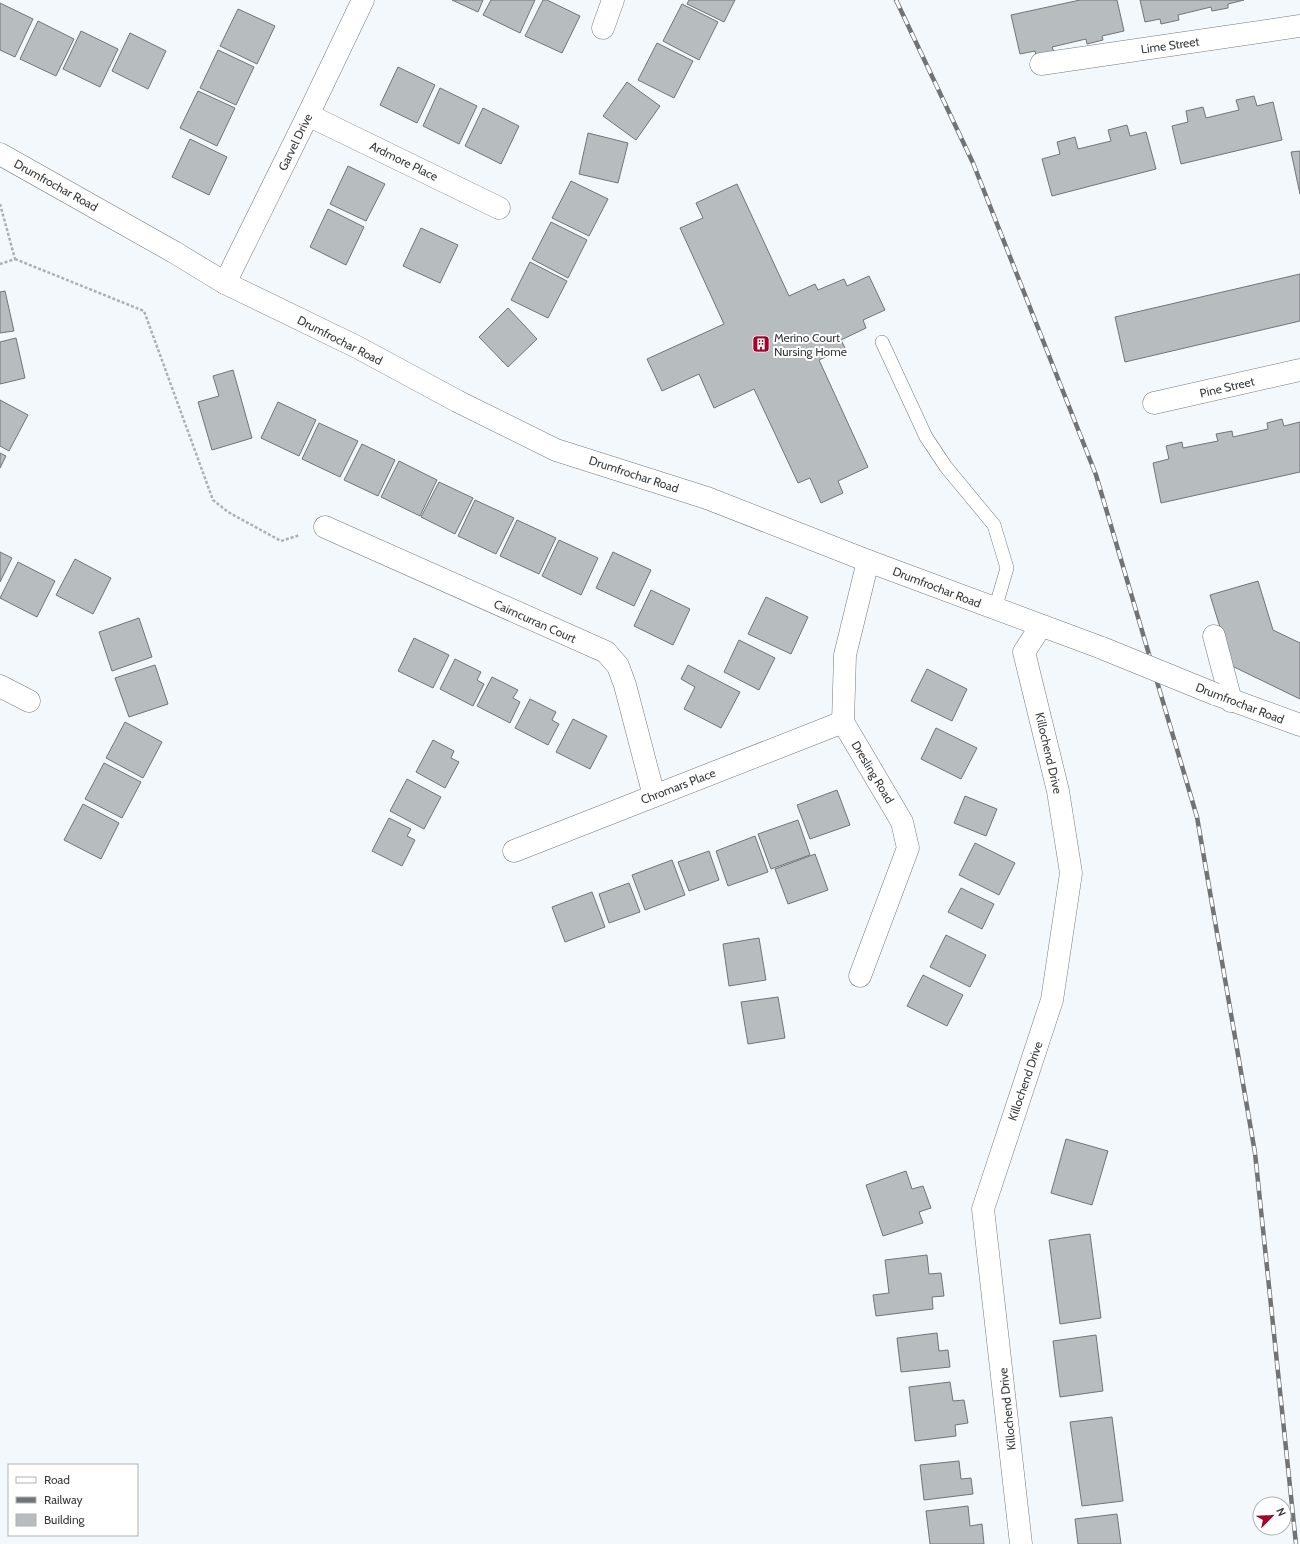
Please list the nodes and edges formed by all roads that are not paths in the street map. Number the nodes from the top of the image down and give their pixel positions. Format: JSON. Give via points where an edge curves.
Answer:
{"nodes":[{"id":1,"x":614,"y":0,"type":"edge"},
{"id":2,"x":359,"y":1,"type":"edge"},
{"id":3,"x":1300,"y":26,"type":"edge"},
{"id":4,"x":603,"y":28,"type":"dead end"},
{"id":5,"x":1041,"y":64,"type":"dead end"},
{"id":6,"x":308,"y":115,"type":"junction"},
{"id":7,"x":0,"y":154,"type":"edge"},
{"id":8,"x":499,"y":208,"type":"dead end"},
{"id":9,"x":225,"y":283,"type":"junction"},
{"id":10,"x":882,"y":342,"type":"dead end"},
{"id":11,"x":1300,"y":370,"type":"edge"},
{"id":12,"x":1154,"y":403,"type":"dead end"},
{"id":13,"x":325,"y":527,"type":"road end"},
{"id":14,"x":868,"y":561,"type":"junction"},
{"id":15,"x":995,"y":609,"type":"junction"},
{"id":16,"x":1041,"y":626,"type":"junction"},
{"id":17,"x":1214,"y":636,"type":"dead end"},
{"id":18,"x":0,"y":686,"type":"edge"},
{"id":19,"x":1223,"y":697,"type":"junction"},
{"id":20,"x":29,"y":701,"type":"dead end"},
{"id":21,"x":843,"y":722,"type":"junction"},
{"id":22,"x":1300,"y":725,"type":"edge"},
{"id":23,"x":654,"y":796,"type":"junction"},
{"id":24,"x":514,"y":851,"type":"dead end"},
{"id":25,"x":860,"y":976,"type":"dead end"},
{"id":26,"x":1021,"y":1544,"type":"edge"}],
"edges":[{"from":1,"to":4,"type":"street"},
{"from":2,"to":6,"type":"street","name":"Garvel Drive"},
{"from":3,"to":5,"type":"street","name":"Lime Street"},
{"from":6,"to":8,"type":"street","name":"Ardmore Place"},
{"from":6,"to":9,"type":"street","name":"Garvel Drive"},
{"from":7,"to":9,"type":"street","name":"Drumfrochar Road"},
{"from":9,"to":14,"type":"street","name":"Drumfrochar Road","via":[[357,347],[556,450],[707,498]]},
{"from":10,"to":15,"type":"lane","via":[[926,436],[946,467],[994,525],[1007,568]]},
{"from":11,"to":12,"type":"street","name":"Pine Street"},
{"from":13,"to":23,"type":"street","name":"Cairncurran Court","via":[[606,652],[618,666],[625,685]]},
{"from":14,"to":15,"type":"street","name":"Drumfrochar Road"},
{"from":14,"to":21,"type":"street","via":[[845,655]]},
{"from":15,"to":16,"type":"street","name":"Drumfrochar Road"},
{"from":16,"to":19,"type":"street","name":"Drumfrochar Road","bridge":true},
{"from":16,"to":26,"type":"street","name":"Killochend Drive","via":[[1024,652],[1058,791],[1071,873],[1052,1000],[984,1209]]},
{"from":17,"to":19,"type":"street"},
{"from":18,"to":20,"type":"street"},
{"from":19,"to":22,"type":"street","name":"Drumfrochar Road"},
{"from":21,"to":23,"type":"street","name":"Chromars Place"},
{"from":21,"to":25,"type":"street","name":"Dresling Road","via":[[902,822],[908,848]]},
{"from":23,"to":24,"type":"street","name":"Chromars Place"}]}
